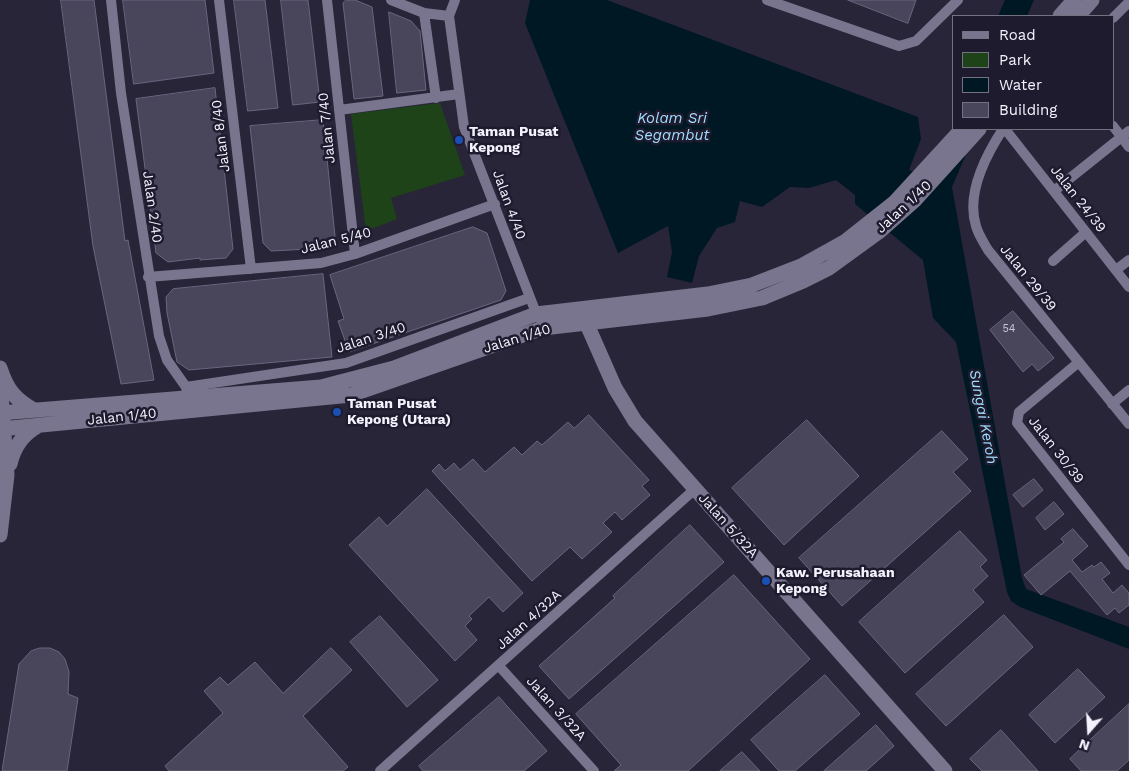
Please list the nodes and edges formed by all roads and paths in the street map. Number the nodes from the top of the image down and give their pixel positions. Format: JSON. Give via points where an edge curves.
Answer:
{"nodes":[{"id":1,"x":111,"y":0,"type":"edge"},
{"id":2,"x":219,"y":0,"type":"edge"},
{"id":3,"x":327,"y":0,"type":"edge"},
{"id":4,"x":391,"y":0,"type":"edge"},
{"id":5,"x":454,"y":0,"type":"edge"},
{"id":6,"x":767,"y":0,"type":"edge"},
{"id":7,"x":958,"y":0,"type":"edge"},
{"id":8,"x":1074,"y":0,"type":"edge"},
{"id":9,"x":1092,"y":0,"type":"edge"},
{"id":10,"x":1128,"y":5,"type":"edge"},
{"id":11,"x":424,"y":13,"type":"junction"},
{"id":12,"x":1061,"y":15,"type":"edge"},
{"id":13,"x":1079,"y":15,"type":"edge"},
{"id":14,"x":449,"y":16,"type":"junction"},
{"id":15,"x":1114,"y":17,"type":"edge"},
{"id":16,"x":459,"y":94,"type":"junction"},
{"id":17,"x":436,"y":98,"type":"junction"},
{"id":18,"x":339,"y":110,"type":"junction"},
{"id":19,"x":1114,"y":127,"type":"edge"},
{"id":20,"x":961,"y":130,"type":"edge"},
{"id":21,"x":978,"y":130,"type":"edge"},
{"id":22,"x":1003,"y":130,"type":"edge"},
{"id":23,"x":1005,"y":130,"type":"edge"},
{"id":24,"x":1125,"y":134,"type":"edge"},
{"id":25,"x":1129,"y":146,"type":"edge"},
{"id":26,"x":1054,"y":191,"type":"junction"},
{"id":27,"x":495,"y":204,"type":"junction"},
{"id":28,"x":1086,"y":232,"type":"junction"},
{"id":29,"x":850,"y":246,"type":"junction"},
{"id":30,"x":355,"y":254,"type":"junction"},
{"id":31,"x":1129,"y":260,"type":"edge"},
{"id":32,"x":1053,"y":261,"type":"dead end"},
{"id":33,"x":251,"y":269,"type":"junction"},
{"id":34,"x":1116,"y":270,"type":"junction"},
{"id":35,"x":148,"y":278,"type":"junction"},
{"id":36,"x":1129,"y":287,"type":"edge"},
{"id":37,"x":529,"y":298,"type":"junction"},
{"id":38,"x":536,"y":314,"type":"junction"},
{"id":39,"x":583,"y":315,"type":"junction"},
{"id":40,"x":542,"y":328,"type":"junction"},
{"id":41,"x":1079,"y":362,"type":"junction"},
{"id":42,"x":0,"y":368,"type":"edge"},
{"id":43,"x":0,"y":380,"type":"edge"},
{"id":44,"x":1129,"y":390,"type":"edge"},
{"id":45,"x":188,"y":398,"type":"junction"},
{"id":46,"x":1112,"y":404,"type":"junction"},
{"id":47,"x":34,"y":410,"type":"junction"},
{"id":48,"x":2,"y":413,"type":"edge"},
{"id":49,"x":1129,"y":424,"type":"edge"},
{"id":50,"x":39,"y":425,"type":"junction"},
{"id":51,"x":3,"y":429,"type":"edge"},
{"id":52,"x":7,"y":475,"type":"junction"},
{"id":53,"x":695,"y":489,"type":"junction"},
{"id":54,"x":0,"y":535,"type":"edge"},
{"id":55,"x":1129,"y":565,"type":"edge"},
{"id":56,"x":499,"y":666,"type":"junction"},
{"id":57,"x":380,"y":771,"type":"edge"},
{"id":58,"x":594,"y":771,"type":"edge"},
{"id":59,"x":945,"y":771,"type":"edge"}],
"edges":[{"from":1,"to":35,"type":"street","name":"Jalan 2/40"},
{"from":2,"to":33,"type":"street","name":"Jalan 8/40"},
{"from":3,"to":18,"type":"street","name":"Jalan 7/40"},
{"from":4,"to":11,"type":"street"},
{"from":5,"to":14,"type":"street","name":"Jalan 4/40"},
{"from":6,"to":7,"type":"street","via":[[898,46],[916,41]]},
{"from":8,"to":12,"type":"main road"},
{"from":9,"to":13,"type":"main road"},
{"from":10,"to":15,"type":"street"},
{"from":11,"to":14,"type":"street"},
{"from":11,"to":17,"type":"street"},
{"from":14,"to":16,"type":"street","name":"Jalan 4/40"},
{"from":16,"to":17,"type":"street"},
{"from":16,"to":27,"type":"street","name":"Jalan 4/40","via":[[464,128]]},
{"from":17,"to":18,"type":"street"},
{"from":18,"to":30,"type":"street","name":"Jalan 7/40"},
{"from":19,"to":24,"type":"street"},
{"from":20,"to":29,"type":"main road","name":"Jalan 1/40"},
{"from":21,"to":29,"type":"main road","name":"Jalan 1/40","via":[[914,201]]},
{"from":22,"to":41,"type":"street","name":"Jalan 29/39","via":[[990,148],[980,176],[973,204],[976,227],[988,250]]},
{"from":23,"to":26,"type":"street","name":"Jalan 24/39"},
{"from":24,"to":25,"type":"street"},
{"from":24,"to":26,"type":"street"},
{"from":26,"to":28,"type":"street","name":"Jalan 24/39"},
{"from":27,"to":30,"type":"street","name":"Jalan 5/40"},
{"from":27,"to":37,"type":"street","name":"Jalan 4/40"},
{"from":28,"to":32,"type":"street"},
{"from":28,"to":34,"type":"street","name":"Jalan 24/39"},
{"from":29,"to":39,"type":"main road","name":"Jalan 1/40","via":[[752,285]]},
{"from":30,"to":33,"type":"street","name":"Jalan 5/40","via":[[321,263]]},
{"from":31,"to":34,"type":"street"},
{"from":33,"to":35,"type":"street","name":"Jalan 5/40"},
{"from":34,"to":36,"type":"street","name":"Jalan 24/39"},
{"from":35,"to":45,"type":"street","name":"Jalan 2/40","via":[[159,336]]},
{"from":37,"to":38,"type":"street","name":"Jalan 4/40"},
{"from":37,"to":45,"type":"street","name":"Jalan 3/40","via":[[346,363]]},
{"from":38,"to":39,"type":"main road","name":"Jalan 1/40"},
{"from":38,"to":40,"type":"street","name":"Jalan 4/40"},
{"from":38,"to":45,"type":"main road","name":"Jalan 1/40","via":[[394,368],[346,382],[287,391]]},
{"from":39,"to":40,"type":"main road","name":"Jalan 1/40"},
{"from":39,"to":53,"type":"main road","name":"Jalan 5/32A","via":[[606,370],[635,421]]},
{"from":40,"to":45,"type":"main road","name":"Jalan 1/40","via":[[351,395],[313,401]]},
{"from":41,"to":46,"type":"street","name":"Jalan 29/39"},
{"from":41,"to":55,"type":"street","name":"Jalan 30/39","via":[[1019,412],[1016,423]]},
{"from":42,"to":47,"type":"main road","via":[[12,396]]},
{"from":43,"to":48,"type":"main road"},
{"from":44,"to":46,"type":"street"},
{"from":45,"to":47,"type":"main road","name":"Jalan 1/40"},
{"from":45,"to":50,"type":"main road","name":"Jalan 1/40"},
{"from":46,"to":49,"type":"street","name":"Jalan 29/39"},
{"from":47,"to":48,"type":"main road","name":"Jalan 1/40"},
{"from":48,"to":51,"type":"main road"},
{"from":50,"to":51,"type":"main road","name":"Jalan 1/40"},
{"from":50,"to":52,"type":"main road","via":[[28,431],[19,442]]},
{"from":51,"to":52,"type":"main road"},
{"from":52,"to":54,"type":"main road"},
{"from":53,"to":56,"type":"street","name":"Jalan 4/32A"},
{"from":53,"to":59,"type":"main road","name":"Jalan 5/32A"},
{"from":56,"to":57,"type":"street","name":"Jalan 4/32A"},
{"from":56,"to":58,"type":"street","name":"Jalan 3/32A"}]}
